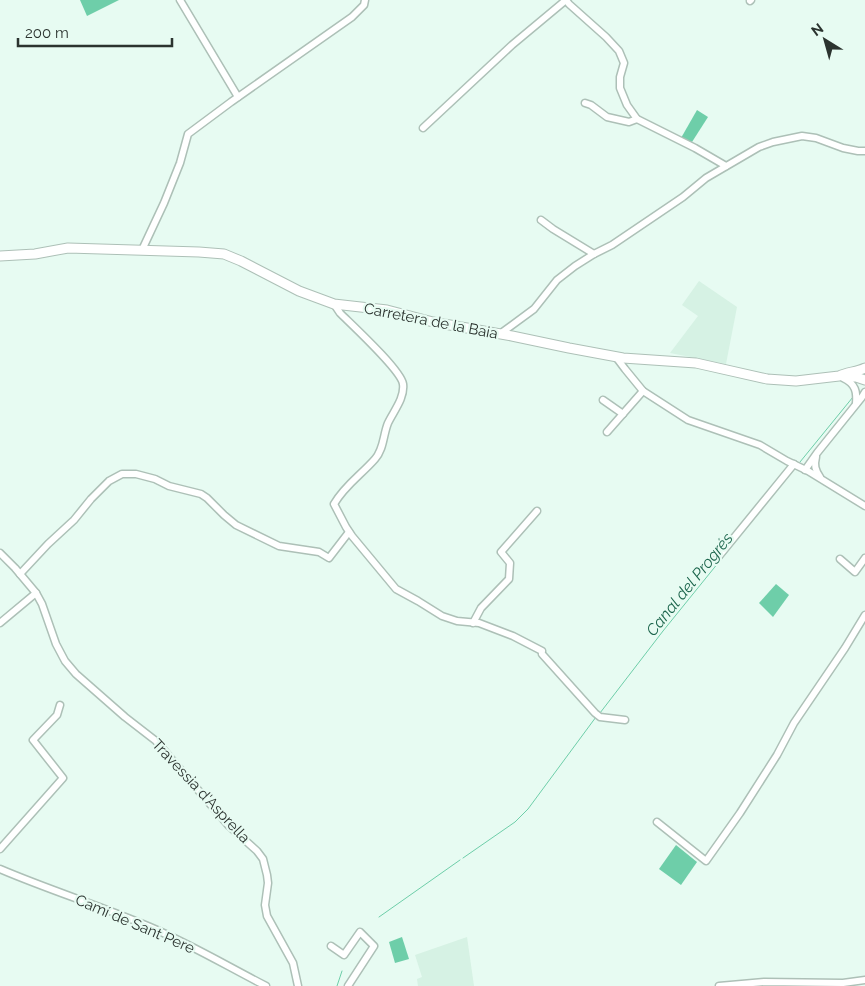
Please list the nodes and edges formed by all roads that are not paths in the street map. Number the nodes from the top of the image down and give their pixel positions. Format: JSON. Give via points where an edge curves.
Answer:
{"nodes":[{"id":1,"x":180,"y":0,"type":"edge"},
{"id":2,"x":365,"y":0,"type":"edge"},
{"id":3,"x":566,"y":0,"type":"edge"},
{"id":4,"x":238,"y":97,"type":"junction"},
{"id":5,"x":585,"y":103,"type":"dead end"},
{"id":6,"x":637,"y":119,"type":"junction"},
{"id":7,"x":423,"y":128,"type":"dead end"},
{"id":8,"x":865,"y":151,"type":"edge"},
{"id":9,"x":726,"y":166,"type":"junction"},
{"id":10,"x":541,"y":220,"type":"dead end"},
{"id":11,"x":142,"y":250,"type":"junction"},
{"id":12,"x":594,"y":254,"type":"junction"},
{"id":13,"x":0,"y":256,"type":"edge"},
{"id":14,"x":334,"y":304,"type":"junction"},
{"id":15,"x":500,"y":334,"type":"junction"},
{"id":16,"x":616,"y":357,"type":"junction"},
{"id":17,"x":865,"y":369,"type":"edge"},
{"id":18,"x":840,"y":377,"type":"junction"},
{"id":19,"x":865,"y":379,"type":"edge"},
{"id":20,"x":643,"y":391,"type":"junction"},
{"id":21,"x":864,"y":395,"type":"edge"},
{"id":22,"x":603,"y":400,"type":"dead end"},
{"id":23,"x":856,"y":404,"type":"junction"},
{"id":24,"x":623,"y":414,"type":"junction"},
{"id":25,"x":607,"y":432,"type":"dead end"},
{"id":26,"x":816,"y":453,"type":"junction"},
{"id":27,"x":794,"y":464,"type":"junction"},
{"id":28,"x":806,"y":471,"type":"junction"},
{"id":29,"x":823,"y":480,"type":"junction"},
{"id":30,"x":865,"y":505,"type":"edge"},
{"id":31,"x":537,"y":511,"type":"dead end"},
{"id":32,"x":349,"y":532,"type":"junction"},
{"id":33,"x":0,"y":553,"type":"edge"},
{"id":34,"x":865,"y":558,"type":"edge"},
{"id":35,"x":840,"y":559,"type":"dead end"},
{"id":36,"x":715,"y":561,"type":"dead end"},
{"id":37,"x":20,"y":574,"type":"junction"},
{"id":38,"x":36,"y":593,"type":"junction"},
{"id":39,"x":865,"y":615,"type":"edge"},
{"id":40,"x":0,"y":623,"type":"edge"},
{"id":41,"x":473,"y":623,"type":"junction"},
{"id":42,"x":60,"y":705,"type":"dead end"},
{"id":43,"x":625,"y":720,"type":"dead end"},
{"id":44,"x":657,"y":822,"type":"dead end"},
{"id":45,"x":0,"y":849,"type":"edge"},
{"id":46,"x":0,"y":869,"type":"edge"},
{"id":47,"x":331,"y":946,"type":"dead end"},
{"id":48,"x":865,"y":980,"type":"edge"},
{"id":49,"x":266,"y":986,"type":"edge"},
{"id":50,"x":298,"y":986,"type":"edge"},
{"id":51,"x":348,"y":986,"type":"edge"},
{"id":52,"x":719,"y":986,"type":"edge"}],
"edges":[{"from":1,"to":4,"type":"street"},
{"from":2,"to":4,"type":"street","via":[[352,17]]},
{"from":3,"to":6,"type":"street","via":[[619,51],[624,63],[620,88]]},
{"from":3,"to":7,"type":"street"},
{"from":4,"to":11,"type":"street","via":[[188,134],[180,163]]},
{"from":5,"to":6,"type":"street","via":[[607,116],[628,122]]},
{"from":6,"to":9,"type":"street"},
{"from":8,"to":9,"type":"street","via":[[802,136],[759,147]]},
{"from":9,"to":12,"type":"street"},
{"from":10,"to":12,"type":"street"},
{"from":11,"to":13,"type":"main road","name":"Carretera de la Baia","via":[[68,248]]},
{"from":11,"to":14,"type":"main road","name":"Carretera de la Baia","via":[[224,254]]},
{"from":12,"to":15,"type":"street","via":[[557,280],[534,309]]},
{"from":14,"to":15,"type":"main road","name":"Carretera de la Baia","via":[[387,310]]},
{"from":14,"to":32,"type":"street","via":[[395,369],[403,383],[402,395],[376,458],[340,493],[334,504]]},
{"from":15,"to":16,"type":"main road","name":"Carretera de la Baia"},
{"from":16,"to":18,"type":"main road","name":"Carretera de la Baia","via":[[696,362],[767,379],[796,381]]},
{"from":16,"to":20,"type":"street"},
{"from":17,"to":18,"type":"main road","name":"Carretera de la Baia"},
{"from":17,"to":19,"type":"main road"},
{"from":18,"to":19,"type":"main road","name":"Carretera de la Baia"},
{"from":18,"to":23,"type":"street","via":[[854,385]]},
{"from":20,"to":24,"type":"street"},
{"from":20,"to":27,"type":"street","via":[[688,420],[760,446]]},
{"from":21,"to":23,"type":"street"},
{"from":22,"to":24,"type":"street"},
{"from":23,"to":26,"type":"street"},
{"from":24,"to":25,"type":"street"},
{"from":26,"to":28,"type":"street"},
{"from":26,"to":29,"type":"street","via":[[814,466]]},
{"from":27,"to":28,"type":"street"},
{"from":27,"to":36,"type":"street"},
{"from":28,"to":29,"type":"street"},
{"from":29,"to":30,"type":"street"},
{"from":31,"to":41,"type":"street","via":[[501,552],[510,563],[509,578]]},
{"from":32,"to":37,"type":"street","via":[[329,558],[319,552],[279,546],[236,525],[200,494],[136,474],[122,474],[109,481]]},
{"from":32,"to":41,"type":"street","via":[[396,589],[442,616]]},
{"from":33,"to":37,"type":"street","name":"Travessia d'Asprella"},
{"from":34,"to":35,"type":"street","via":[[855,572]]},
{"from":37,"to":38,"type":"street","name":"Travessia d'Asprella"},
{"from":38,"to":40,"type":"street"},
{"from":38,"to":50,"type":"street","name":"Travessia d'Asprella","via":[[65,662],[125,717],[156,740],[229,826],[263,859],[268,883],[267,916],[293,963]]},
{"from":39,"to":44,"type":"street","via":[[706,861]]},
{"from":41,"to":43,"type":"street","via":[[513,636],[542,652],[595,713],[600,717]]},
{"from":42,"to":45,"type":"street","via":[[57,715],[33,740],[63,778]]},
{"from":46,"to":49,"type":"street","name":"Camí de Sant Pere","via":[[151,928]]},
{"from":47,"to":51,"type":"street","via":[[344,955],[360,932],[374,946]]},
{"from":48,"to":52,"type":"street","via":[[843,984],[764,982]]}]}
